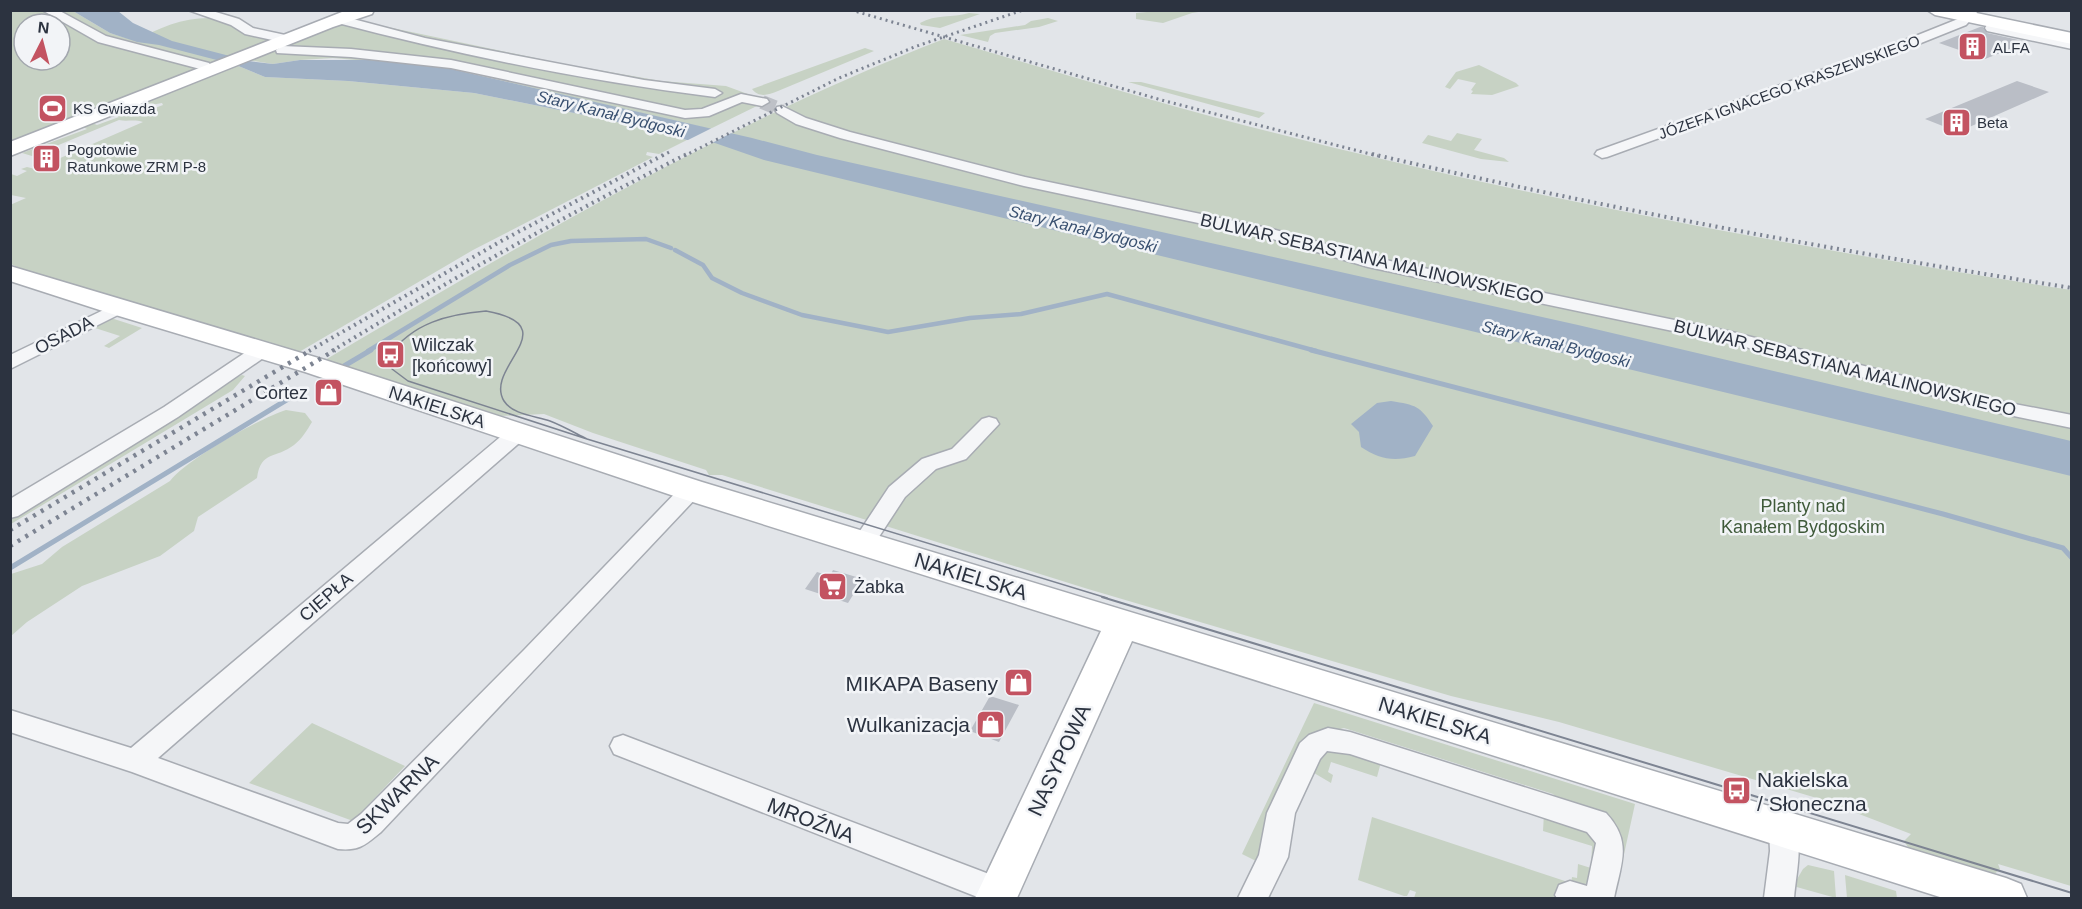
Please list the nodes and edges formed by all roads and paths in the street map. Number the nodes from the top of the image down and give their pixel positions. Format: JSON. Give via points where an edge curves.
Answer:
{"nodes":[{"id":1,"x":48,"y":10,"type":"edge"},
{"id":2,"x":194,"y":10,"type":"edge"},
{"id":3,"x":366,"y":10,"type":"edge"},
{"id":4,"x":1935,"y":10,"type":"edge"},
{"id":5,"x":1967,"y":14,"type":"edge"},
{"id":6,"x":338,"y":18,"type":"junction"},
{"id":7,"x":1991,"y":28,"type":"dead end"},
{"id":8,"x":2072,"y":37,"type":"edge"},
{"id":9,"x":284,"y":45,"type":"junction"},
{"id":10,"x":2072,"y":45,"type":"edge"},
{"id":11,"x":213,"y":67,"type":"junction"},
{"id":12,"x":715,"y":93,"type":"dead end"},
{"id":13,"x":762,"y":102,"type":"tunnel mouth"},
{"id":14,"x":782,"y":110,"type":"tunnel mouth"},
{"id":15,"x":10,"y":150,"type":"edge"},
{"id":16,"x":1602,"y":154,"type":"dead end"},
{"id":17,"x":10,"y":273,"type":"edge"},
{"id":18,"x":117,"y":308,"type":"junction"},
{"id":19,"x":262,"y":350,"type":"junction"},
{"id":20,"x":10,"y":363,"type":"edge"},
{"id":21,"x":2072,"y":422,"type":"edge"},
{"id":22,"x":988,"y":424,"type":"dead end"},
{"id":23,"x":518,"y":433,"type":"junction"},
{"id":24,"x":691,"y":489,"type":"junction"},
{"id":25,"x":10,"y":510,"type":"edge"},
{"id":26,"x":863,"y":543,"type":"junction"},
{"id":27,"x":1123,"y":622,"type":"junction"},
{"id":28,"x":10,"y":721,"type":"edge"},
{"id":29,"x":623,"y":746,"type":"dead end"},
{"id":30,"x":135,"y":761,"type":"junction"},
{"id":31,"x":1783,"y":829,"type":"junction"},
{"id":32,"x":997,"y":895,"type":"edge"},
{"id":33,"x":1583,"y":897,"type":"edge"},
{"id":34,"x":1253,"y":898,"type":"edge"},
{"id":35,"x":1779,"y":898,"type":"edge"},
{"id":36,"x":2006,"y":898,"type":"edge"}],
"edges":[{"from":1,"to":11,"type":"street","via":[[102,39]]},
{"from":2,"to":9,"type":"street","via":[[235,22]]},
{"from":3,"to":6,"type":"main road"},
{"from":4,"to":5,"type":"main road"},
{"from":5,"to":8,"type":"main road"},
{"from":5,"to":16,"type":"street","name":"JÓZEFA IGNACEGO KRASZEWSKIEGO","via":[[1917,40]]},
{"from":6,"to":9,"type":"main road"},
{"from":6,"to":12,"type":"street","via":[[435,44],[644,84]]},
{"from":7,"to":10,"type":"street"},
{"from":9,"to":11,"type":"main road"},
{"from":9,"to":13,"type":"street","via":[[451,64],[685,114],[704,113],[741,98]]},
{"from":11,"to":15,"type":"main road"},
{"from":14,"to":21,"type":"street","name":"BULWAR SEBASTIANA MALINOWSKIEGO","via":[[801,121],[845,135],[1002,176],[1272,234],[1368,262],[1732,338]]},
{"from":17,"to":18,"type":"main road","name":"NAKIELSKA"},
{"from":18,"to":19,"type":"main road","name":"NAKIELSKA"},
{"from":18,"to":20,"type":"street","name":"OSADA"},
{"from":19,"to":23,"type":"main road","name":"NAKIELSKA"},
{"from":19,"to":25,"type":"street","via":[[171,412]]},
{"from":22,"to":26,"type":"street","via":[[959,454],[929,464],[897,492]]},
{"from":23,"to":24,"type":"main road","name":"NAKIELSKA"},
{"from":23,"to":30,"type":"street","name":"CIEPŁA"},
{"from":24,"to":26,"type":"main road","name":"NAKIELSKA"},
{"from":24,"to":30,"type":"street","name":"SKWARNA","via":[[533,657],[353,837],[338,836]]},
{"from":26,"to":27,"type":"main road","name":"NAKIELSKA"},
{"from":27,"to":31,"type":"main road","name":"NAKIELSKA"},
{"from":27,"to":32,"type":"main road","name":"NASYPOWA"},
{"from":28,"to":30,"type":"street","name":"SKWARNA"},
{"from":29,"to":32,"type":"street","name":"MROŹNA"},
{"from":31,"to":35,"type":"street"},
{"from":31,"to":36,"type":"main road","name":"NAKIELSKA"},
{"from":33,"to":34,"type":"street","via":[[1610,843],[1596,822],[1331,739],[1318,742],[1310,751],[1281,813],[1273,856]]}]}
